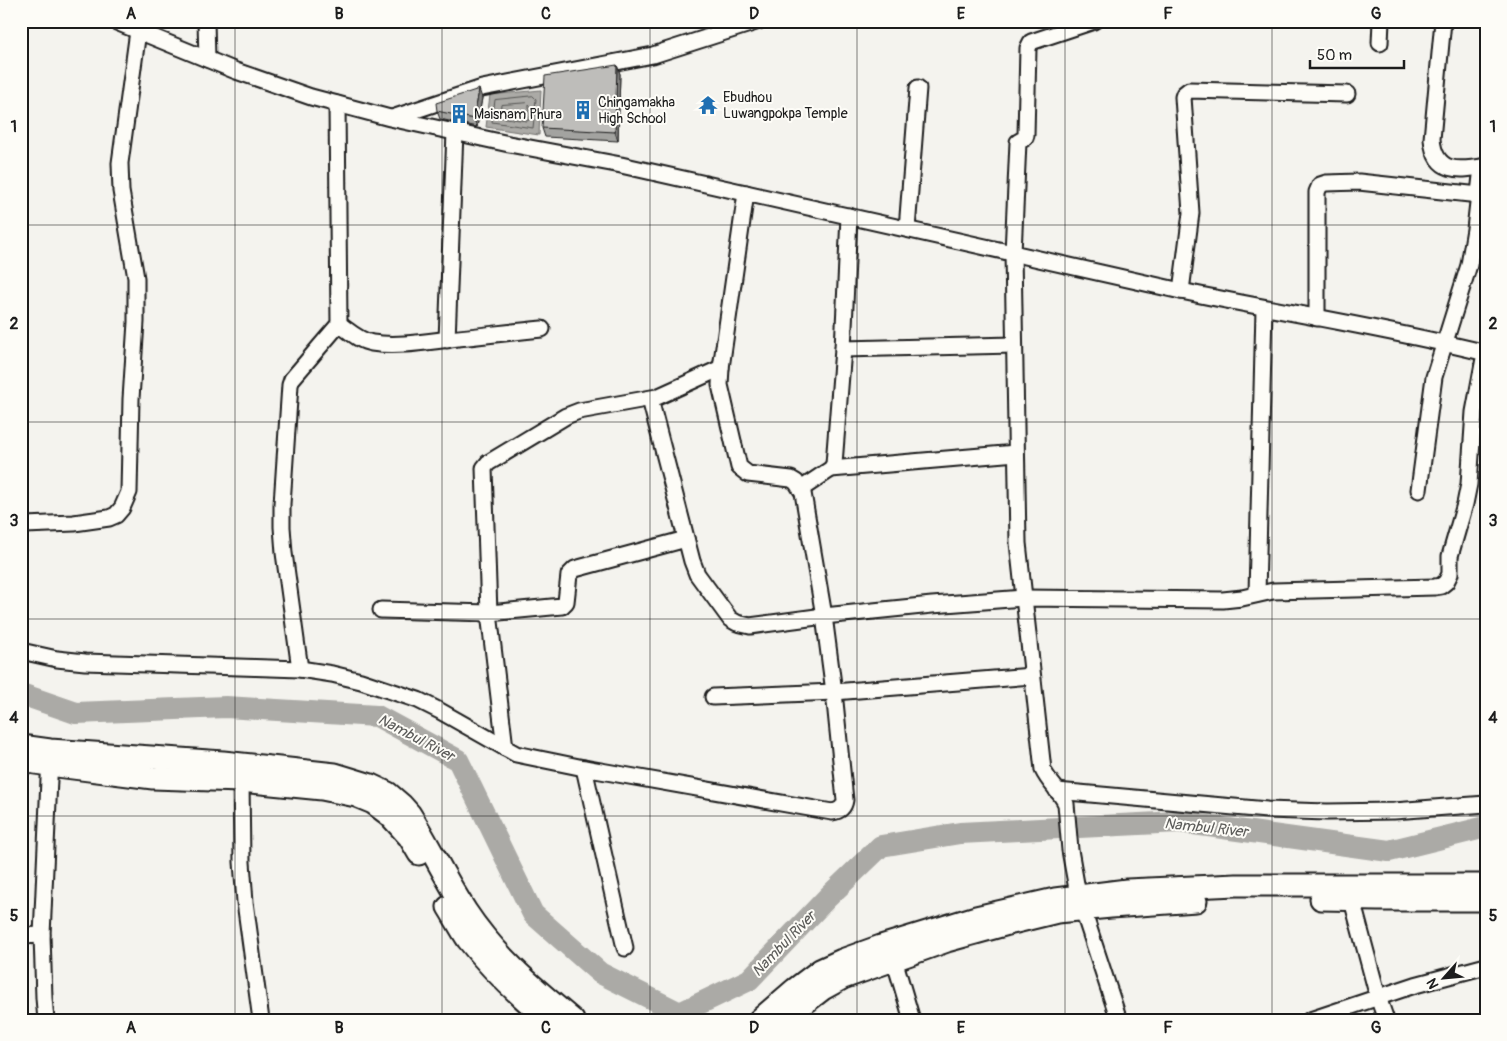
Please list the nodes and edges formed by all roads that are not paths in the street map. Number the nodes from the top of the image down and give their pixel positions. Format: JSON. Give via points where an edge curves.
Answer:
{"nodes":[{"id":1,"x":114,"y":21,"type":"edge"},
{"id":2,"x":206,"y":21,"type":"edge"},
{"id":3,"x":759,"y":21,"type":"edge"},
{"id":4,"x":1094,"y":21,"type":"edge"},
{"id":5,"x":1381,"y":21,"type":"edge"},
{"id":6,"x":1443,"y":21,"type":"edge"},
{"id":7,"x":138,"y":31,"type":"junction"},
{"id":8,"x":1380,"y":43,"type":"dead end"},
{"id":9,"x":207,"y":59,"type":"junction"},
{"id":10,"x":918,"y":88,"type":"dead end"},
{"id":11,"x":1348,"y":94,"type":"dead end"},
{"id":12,"x":337,"y":104,"type":"junction"},
{"id":13,"x":390,"y":118,"type":"junction"},
{"id":14,"x":455,"y":132,"type":"junction"},
{"id":15,"x":1484,"y":166,"type":"edge"},
{"id":16,"x":746,"y":193,"type":"junction"},
{"id":17,"x":1479,"y":195,"type":"junction"},
{"id":18,"x":849,"y":216,"type":"junction"},
{"id":19,"x":907,"y":229,"type":"junction"},
{"id":20,"x":1013,"y":253,"type":"junction"},
{"id":21,"x":1181,"y":291,"type":"junction"},
{"id":22,"x":1264,"y":308,"type":"junction"},
{"id":23,"x":1317,"y":318,"type":"junction"},
{"id":24,"x":339,"y":324,"type":"junction"},
{"id":25,"x":542,"y":329,"type":"dead end"},
{"id":26,"x":448,"y":340,"type":"junction"},
{"id":27,"x":1444,"y":342,"type":"junction"},
{"id":28,"x":1014,"y":345,"type":"junction"},
{"id":29,"x":843,"y":348,"type":"junction"},
{"id":30,"x":1486,"y":353,"type":"edge"},
{"id":31,"x":721,"y":368,"type":"junction"},
{"id":32,"x":650,"y":399,"type":"junction"},
{"id":33,"x":1016,"y":453,"type":"junction"},
{"id":34,"x":831,"y":469,"type":"junction"},
{"id":35,"x":801,"y":489,"type":"junction"},
{"id":36,"x":1419,"y":490,"type":"dead end"},
{"id":37,"x":21,"y":524,"type":"edge"},
{"id":38,"x":686,"y":539,"type":"junction"},
{"id":39,"x":1257,"y":594,"type":"junction"},
{"id":40,"x":1024,"y":598,"type":"junction"},
{"id":41,"x":381,"y":610,"type":"dead end"},
{"id":42,"x":489,"y":613,"type":"junction"},
{"id":43,"x":824,"y":616,"type":"junction"},
{"id":44,"x":21,"y":651,"type":"edge"},
{"id":45,"x":300,"y":669,"type":"junction"},
{"id":46,"x":1032,"y":676,"type":"junction"},
{"id":47,"x":834,"y":692,"type":"junction"},
{"id":48,"x":714,"y":698,"type":"dead end"},
{"id":49,"x":21,"y":746,"type":"edge"},
{"id":50,"x":505,"y":748,"type":"junction"},
{"id":51,"x":49,"y":758,"type":"junction"},
{"id":52,"x":21,"y":761,"type":"edge"},
{"id":53,"x":584,"y":768,"type":"junction"},
{"id":54,"x":241,"y":781,"type":"junction"},
{"id":55,"x":1057,"y":791,"type":"junction"},
{"id":56,"x":1486,"y":804,"type":"edge"},
{"id":57,"x":1486,"y":885,"type":"edge"},
{"id":58,"x":1352,"y":900,"type":"junction"},
{"id":59,"x":1486,"y":900,"type":"edge"},
{"id":60,"x":1081,"y":902,"type":"junction"},
{"id":61,"x":42,"y":935,"type":"junction"},
{"id":62,"x":21,"y":936,"type":"edge"},
{"id":63,"x":626,"y":948,"type":"dead end"},
{"id":64,"x":894,"y":959,"type":"junction"},
{"id":65,"x":1486,"y":966,"type":"edge"},
{"id":66,"x":1378,"y":997,"type":"junction"},
{"id":67,"x":46,"y":1020,"type":"edge"},
{"id":68,"x":261,"y":1020,"type":"edge"},
{"id":69,"x":548,"y":1020,"type":"edge"},
{"id":70,"x":573,"y":1020,"type":"edge"},
{"id":71,"x":759,"y":1020,"type":"edge"},
{"id":72,"x":783,"y":1020,"type":"edge"},
{"id":73,"x":912,"y":1020,"type":"edge"},
{"id":74,"x":1118,"y":1020,"type":"edge"},
{"id":75,"x":1310,"y":1020,"type":"edge"},
{"id":76,"x":1386,"y":1020,"type":"edge"}],
"edges":[{"from":1,"to":7,"type":"street"},
{"from":2,"to":9,"type":"street"},
{"from":3,"to":13,"type":"street","via":[[653,55],[482,88]]},
{"from":4,"to":20,"type":"street","via":[[1028,45],[1026,135],[1018,142]]},
{"from":5,"to":8,"type":"street"},
{"from":6,"to":15,"type":"street","via":[[1433,149],[1444,165],[1454,169]]},
{"from":7,"to":9,"type":"street"},
{"from":7,"to":37,"type":"street","via":[[120,163],[121,190],[136,278],[129,492],[122,508],[109,518],[74,523]]},
{"from":9,"to":12,"type":"street"},
{"from":10,"to":19,"type":"street"},
{"from":11,"to":21,"type":"street","via":[[1189,90],[1184,94],[1191,213]]},
{"from":12,"to":13,"type":"street"},
{"from":12,"to":24,"type":"street"},
{"from":13,"to":14,"type":"street"},
{"from":14,"to":16,"type":"street"},
{"from":14,"to":26,"type":"street"},
{"from":15,"to":17,"type":"street"},
{"from":16,"to":18,"type":"street"},
{"from":16,"to":31,"type":"street"},
{"from":17,"to":23,"type":"street","via":[[1359,182],[1320,185],[1317,192]]},
{"from":17,"to":27,"type":"street","via":[[1469,265]]},
{"from":18,"to":19,"type":"street"},
{"from":18,"to":29,"type":"street"},
{"from":19,"to":20,"type":"street"},
{"from":20,"to":21,"type":"street"},
{"from":20,"to":28,"type":"street"},
{"from":21,"to":22,"type":"street"},
{"from":22,"to":23,"type":"street"},
{"from":22,"to":39,"type":"street"},
{"from":23,"to":27,"type":"street"},
{"from":24,"to":26,"type":"street","via":[[360,339],[373,343],[416,344]]},
{"from":24,"to":45,"type":"street","via":[[296,373],[290,385],[282,527]]},
{"from":25,"to":26,"type":"street"},
{"from":27,"to":30,"type":"street"},
{"from":27,"to":36,"type":"street","via":[[1433,383]]},
{"from":28,"to":29,"type":"street"},
{"from":28,"to":33,"type":"street"},
{"from":29,"to":34,"type":"street"},
{"from":30,"to":39,"type":"street","via":[[1474,412],[1465,504],[1446,582],[1435,587]]},
{"from":31,"to":32,"type":"street"},
{"from":31,"to":35,"type":"street","via":[[720,385],[738,467],[748,474],[791,479]]},
{"from":32,"to":38,"type":"street"},
{"from":32,"to":42,"type":"street","via":[[566,416],[484,468]]},
{"from":33,"to":34,"type":"street"},
{"from":33,"to":40,"type":"street","via":[[1018,543]]},
{"from":34,"to":35,"type":"street"},
{"from":35,"to":43,"type":"street"},
{"from":38,"to":42,"type":"street","via":[[575,569],[569,575],[566,602],[562,606]]},
{"from":38,"to":43,"type":"street","via":[[697,574],[730,619],[737,623],[750,626]]},
{"from":39,"to":40,"type":"street","via":[[1223,600]]},
{"from":40,"to":43,"type":"street"},
{"from":40,"to":46,"type":"street"},
{"from":41,"to":42,"type":"street"},
{"from":42,"to":50,"type":"street"},
{"from":43,"to":47,"type":"street"},
{"from":44,"to":45,"type":"street","via":[[85,662]]},
{"from":45,"to":50,"type":"street","via":[[361,681],[418,700]]},
{"from":46,"to":47,"type":"street"},
{"from":46,"to":55,"type":"street","via":[[1043,770]]},
{"from":47,"to":48,"type":"street"},
{"from":47,"to":53,"type":"street","via":[[845,800],[837,811]]},
{"from":49,"to":51,"type":"highway"},
{"from":50,"to":53,"type":"street","via":[[516,754]]},
{"from":51,"to":52,"type":"highway"},
{"from":51,"to":54,"type":"highway","via":[[153,778]]},
{"from":51,"to":61,"type":"street"},
{"from":51,"to":70,"type":"highway","via":[[223,762],[335,774],[371,785],[388,794],[410,814],[466,910],[506,962]]},
{"from":53,"to":63,"type":"street"},
{"from":54,"to":68,"type":"street","via":[[245,902]]},
{"from":54,"to":69,"type":"highway","via":[[322,789],[356,796],[373,803],[390,816],[409,837],[468,939],[506,983]]},
{"from":55,"to":56,"type":"street","via":[[1267,810],[1327,812]]},
{"from":55,"to":60,"type":"street","via":[[1066,804],[1070,850]]},
{"from":57,"to":60,"type":"highway","via":[[1236,885],[1127,890]]},
{"from":58,"to":59,"type":"highway"},
{"from":58,"to":60,"type":"highway"},
{"from":58,"to":66,"type":"street"},
{"from":60,"to":64,"type":"highway","via":[[1057,912],[1012,922]]},
{"from":60,"to":71,"type":"highway","via":[[1017,906],[842,960],[820,970]]},
{"from":60,"to":74,"type":"street"},
{"from":61,"to":62,"type":"street"},
{"from":61,"to":67,"type":"street"},
{"from":64,"to":72,"type":"highway","via":[[843,978]]},
{"from":64,"to":73,"type":"street"},
{"from":65,"to":66,"type":"street"},
{"from":66,"to":75,"type":"street"},
{"from":66,"to":76,"type":"street"}]}
